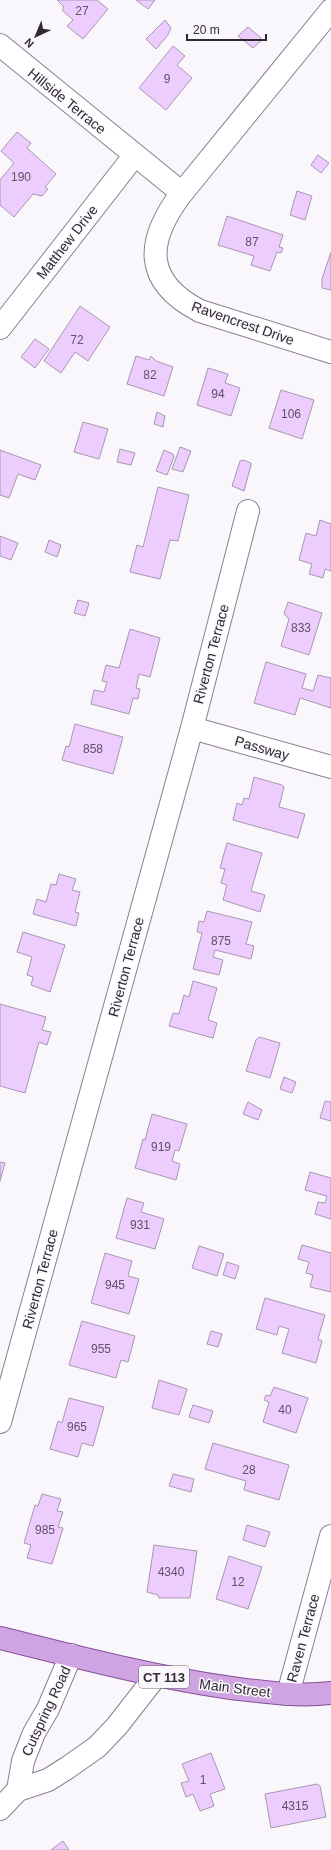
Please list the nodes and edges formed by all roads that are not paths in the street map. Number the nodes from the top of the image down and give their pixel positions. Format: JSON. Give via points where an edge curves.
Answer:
{"nodes":[{"id":1,"x":331,"y":10,"type":"edge"},
{"id":2,"x":0,"y":45,"type":"edge"},
{"id":3,"x":134,"y":156,"type":"junction"},
{"id":4,"x":182,"y":193,"type":"junction"},
{"id":5,"x":0,"y":328,"type":"edge"},
{"id":6,"x":331,"y":352,"type":"edge"},
{"id":7,"x":248,"y":511,"type":"dead end"},
{"id":8,"x":192,"y":728,"type":"junction"},
{"id":9,"x":331,"y":767,"type":"edge"},
{"id":10,"x":0,"y":1422,"type":"edge"},
{"id":11,"x":331,"y":1536,"type":"edge"},
{"id":12,"x":0,"y":1638,"type":"edge"},
{"id":13,"x":71,"y":1655,"type":"junction"},
{"id":14,"x":156,"y":1676,"type":"junction"},
{"id":15,"x":331,"y":1693,"type":"edge"},
{"id":16,"x":288,"y":1694,"type":"junction"},
{"id":17,"x":18,"y":1790,"type":"junction"},
{"id":18,"x":0,"y":1809,"type":"edge"}],
"edges":[{"from":1,"to":4,"type":"street","name":"Ravencrest Drive"},
{"from":2,"to":3,"type":"street","name":"Hillside Terrace"},
{"from":3,"to":4,"type":"street"},
{"from":3,"to":5,"type":"street","name":"Matthew Drive"},
{"from":4,"to":6,"type":"street","name":"Ravencrest Drive","via":[[165,218],[156,245],[156,262],[160,278],[170,291],[183,303],[200,311]]},
{"from":7,"to":8,"type":"street","name":"Riverton Terrace"},
{"from":8,"to":9,"type":"street","name":"Passway"},
{"from":8,"to":10,"type":"street","name":"Riverton Terrace"},
{"from":11,"to":16,"type":"street","name":"Raven Terrace"},
{"from":12,"to":13,"type":"main road","name":"Main Street","number":"CT 113"},
{"from":13,"to":14,"type":"main road","name":"Main Street","number":"CT 113"},
{"from":13,"to":17,"type":"street","name":"Cutspring Road","via":[[23,1761]]},
{"from":14,"to":16,"type":"main road","name":"Main Street","number":"CT 113"},
{"from":14,"to":17,"type":"street","via":[[97,1747],[48,1780]]},
{"from":15,"to":16,"type":"main road","name":"Main Street","number":"CT 113"},
{"from":17,"to":18,"type":"street"}]}
